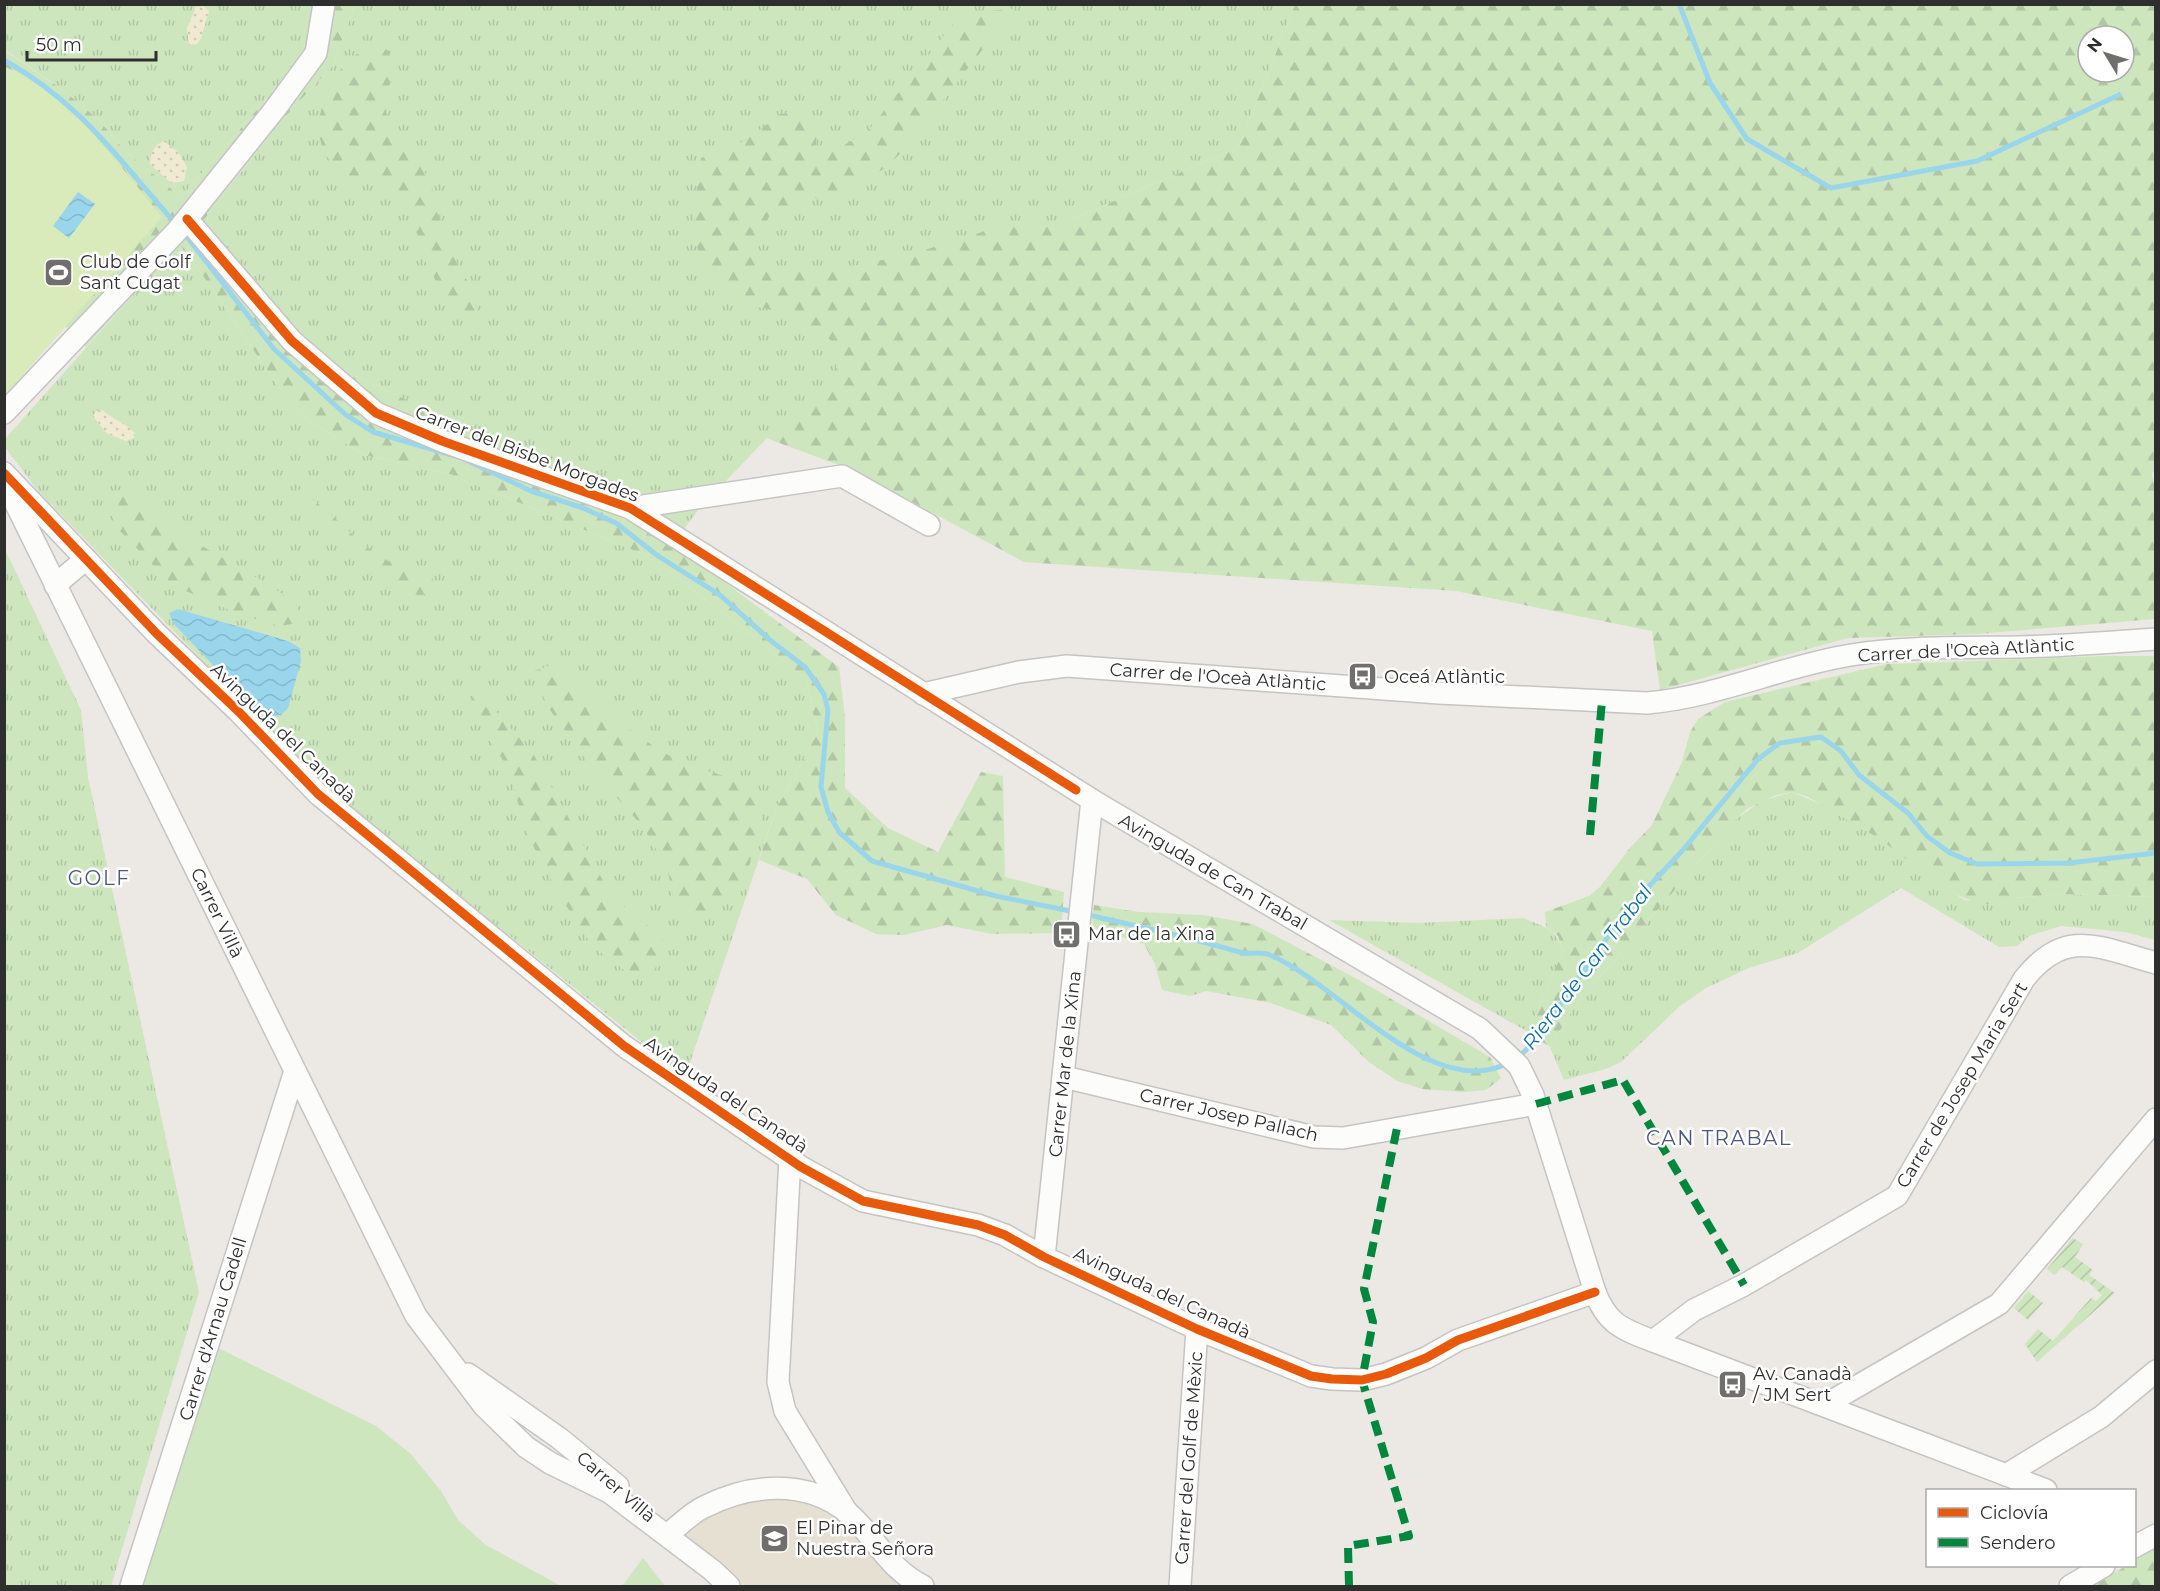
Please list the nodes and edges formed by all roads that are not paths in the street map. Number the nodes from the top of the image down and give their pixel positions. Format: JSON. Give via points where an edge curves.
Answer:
{"nodes":[{"id":1,"x":324,"y":4,"type":"edge"},
{"id":2,"x":183,"y":224,"type":"junction"},
{"id":3,"x":4,"y":413,"type":"edge"},
{"id":4,"x":4,"y":473,"type":"edge"},
{"id":5,"x":4,"y":482,"type":"edge"},
{"id":6,"x":630,"y":508,"type":"junction"},
{"id":7,"x":929,"y":525,"type":"dead end"},
{"id":8,"x":86,"y":559,"type":"junction"},
{"id":9,"x":55,"y":585,"type":"junction"},
{"id":10,"x":2156,"y":639,"type":"edge"},
{"id":11,"x":923,"y":694,"type":"junction"},
{"id":12,"x":1092,"y":800,"type":"junction"},
{"id":13,"x":2156,"y":963,"type":"edge"},
{"id":14,"x":295,"y":1071,"type":"junction"},
{"id":15,"x":1064,"y":1077,"type":"junction"},
{"id":16,"x":1536,"y":1104,"type":"junction"},
{"id":17,"x":2156,"y":1119,"type":"edge"},
{"id":18,"x":790,"y":1158,"type":"junction"},
{"id":19,"x":1044,"y":1257,"type":"junction"},
{"id":20,"x":1595,"y":1292,"type":"junction"},
{"id":21,"x":1603,"y":1313,"type":"junction"},
{"id":22,"x":1197,"y":1329,"type":"junction"},
{"id":23,"x":1653,"y":1341,"type":"junction"},
{"id":24,"x":1426,"y":1358,"type":"junction"},
{"id":25,"x":2156,"y":1371,"type":"edge"},
{"id":26,"x":1826,"y":1405,"type":"junction"},
{"id":27,"x":2006,"y":1475,"type":"junction"},
{"id":28,"x":2041,"y":1489,"type":"edge"},
{"id":29,"x":848,"y":1514,"type":"junction"},
{"id":30,"x":2136,"y":1526,"type":"edge"},
{"id":31,"x":2156,"y":1534,"type":"edge"},
{"id":32,"x":667,"y":1535,"type":"junction"},
{"id":33,"x":2136,"y":1546,"type":"edge"},
{"id":34,"x":2102,"y":1567,"type":"edge"},
{"id":35,"x":131,"y":1587,"type":"edge"},
{"id":36,"x":729,"y":1587,"type":"edge"},
{"id":37,"x":923,"y":1587,"type":"edge"},
{"id":38,"x":1180,"y":1587,"type":"edge"},
{"id":39,"x":2070,"y":1587,"type":"edge"}],
"edges":[{"from":1,"to":2,"type":"street","via":[[316,53]]},
{"from":2,"to":3,"type":"street"},
{"from":2,"to":6,"type":"street","name":"Carrer del Bisbe Morgades","via":[[292,341],[376,412],[442,441]]},
{"from":4,"to":8,"type":"street","name":"Avinguda del Canadà"},
{"from":5,"to":9,"type":"street","name":"Carrer Villà"},
{"from":6,"to":7,"type":"street","via":[[842,476]]},
{"from":6,"to":11,"type":"street","name":"Carrer del Bisbe Morgades"},
{"from":8,"to":9,"type":"street"},
{"from":8,"to":18,"type":"street","name":"Avinguda del Canadà","via":[[318,794],[624,1046]]},
{"from":9,"to":14,"type":"street","name":"Carrer Villà"},
{"from":10,"to":11,"type":"street","name":"Carrer de l'Oceà Atlàntic","via":[[1851,655],[1758,676],[1680,700],[1647,703],[1439,693],[1067,666],[1019,672]]},
{"from":11,"to":12,"type":"street","name":"Avinguda de Can Trabal"},
{"from":12,"to":15,"type":"street","name":"Carrer Mar de la Xina"},
{"from":12,"to":16,"type":"street","name":"Avinguda de Can Trabal","via":[[1466,1020],[1503,1049],[1524,1074]]},
{"from":13,"to":23,"type":"street","name":"Carrer de Josep Maria Sert","via":[[2084,944],[2059,948],[2037,962],[1897,1196],[1694,1310]]},
{"from":14,"to":32,"type":"street","name":"Carrer Villà","via":[[416,1316],[435,1342],[470,1376],[599,1470],[653,1517]]},
{"from":14,"to":35,"type":"street","name":"Carrer d'Arnau Cadell"},
{"from":15,"to":16,"type":"street","name":"Carrer Josep Pallach","via":[[1314,1137],[1343,1138]]},
{"from":15,"to":19,"type":"street","name":"Carrer Mar de la Xina"},
{"from":16,"to":20,"type":"street"},
{"from":17,"to":26,"type":"street","via":[[1999,1304]]},
{"from":18,"to":19,"type":"street","name":"Avinguda del Canadà","via":[[863,1201],[978,1225],[1005,1234]]},
{"from":18,"to":29,"type":"street","via":[[778,1382],[785,1411]]},
{"from":19,"to":22,"type":"street","name":"Avinguda del Canadà"},
{"from":20,"to":21,"type":"street"},
{"from":20,"to":24,"type":"street","name":"Avinguda del Canadà","via":[[1458,1340]]},
{"from":21,"to":23,"type":"street","via":[[1618,1325]]},
{"from":21,"to":24,"type":"street","name":"Avinguda del Canadà","via":[[1543,1318]]},
{"from":22,"to":24,"type":"street","name":"Avinguda del Canadà","via":[[1311,1376],[1332,1379],[1362,1380]]},
{"from":22,"to":38,"type":"street","name":"Carrer del Golf de Mèxic"},
{"from":23,"to":26,"type":"street"},
{"from":25,"to":27,"type":"street","via":[[2101,1417]]},
{"from":26,"to":27,"type":"street"},
{"from":27,"to":28,"type":"street"},
{"from":29,"to":32,"type":"street","via":[[820,1496],[776,1486],[734,1495],[702,1508]]},
{"from":29,"to":37,"type":"street","via":[[909,1580]]},
{"from":30,"to":31,"type":"street"},
{"from":31,"to":33,"type":"street"},
{"from":32,"to":36,"type":"street","name":"Carrer Villà"},
{"from":34,"to":39,"type":"street"}]}
